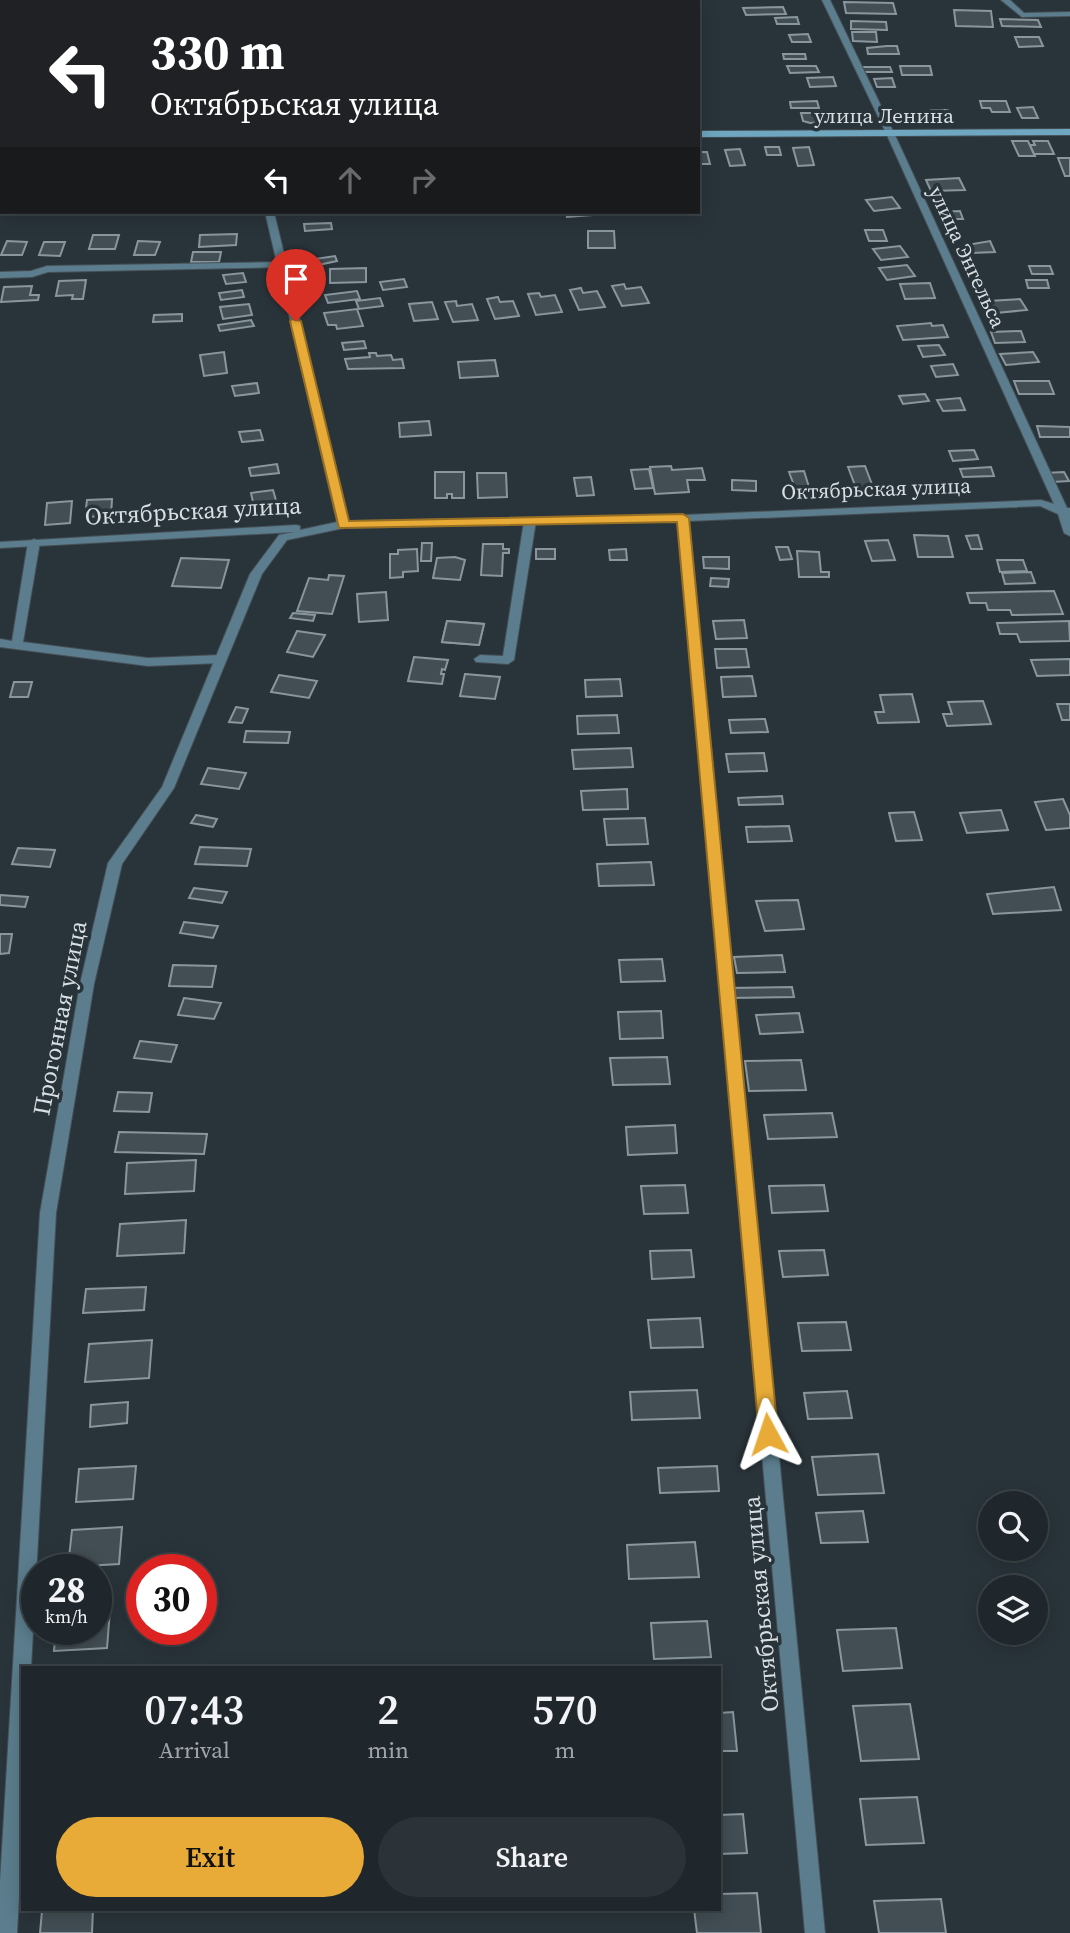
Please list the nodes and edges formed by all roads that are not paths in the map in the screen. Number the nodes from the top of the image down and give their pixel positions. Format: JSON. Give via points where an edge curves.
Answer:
{"nodes":[{"id":1,"x":826,"y":0,"type":"edge"},
{"id":2,"x":1004,"y":0,"type":"edge"},
{"id":3,"x":1070,"y":14,"type":"edge"},
{"id":4,"x":1070,"y":132,"type":"edge"},
{"id":5,"x":890,"y":133,"type":"junction"},
{"id":6,"x":700,"y":134,"type":"edge"},
{"id":7,"x":270,"y":214,"type":"edge"},
{"id":8,"x":283,"y":265,"type":"junction"},
{"id":9,"x":0,"y":275,"type":"edge"},
{"id":10,"x":1067,"y":512,"type":"edge"},
{"id":11,"x":683,"y":518,"type":"junction"},
{"id":12,"x":530,"y":521,"type":"junction"},
{"id":13,"x":344,"y":525,"type":"junction"},
{"id":14,"x":1070,"y":533,"type":"edge"},
{"id":15,"x":34,"y":542,"type":"junction"},
{"id":16,"x":0,"y":545,"type":"edge"},
{"id":17,"x":0,"y":643,"type":"edge"},
{"id":18,"x":17,"y":645,"type":"junction"},
{"id":19,"x":221,"y":659,"type":"junction"},
{"id":20,"x":480,"y":659,"type":"dead end"},
{"id":21,"x":22,"y":1666,"type":"edge"},
{"id":22,"x":21,"y":1687,"type":"edge"},
{"id":23,"x":7,"y":1933,"type":"edge"},
{"id":24,"x":815,"y":1933,"type":"edge"}],
"edges":[{"from":1,"to":5,"type":"street","name":"улица Энгельса"},
{"from":2,"to":3,"type":"street","via":[[1022,15]]},
{"from":4,"to":5,"type":"street","name":"улица Ленина"},
{"from":5,"to":6,"type":"street","name":"улица Ленина"},
{"from":5,"to":10,"type":"street","name":"улица Энгельса"},
{"from":7,"to":8,"type":"street"},
{"from":8,"to":9,"type":"street","via":[[47,269]]},
{"from":8,"to":13,"type":"street"},
{"from":10,"to":11,"type":"street","name":"Октябрьская улица","via":[[1041,503]]},
{"from":10,"to":14,"type":"street","name":"улица Энгельса"},
{"from":11,"to":12,"type":"street","name":"Октябрьская улица"},
{"from":11,"to":24,"type":"street","name":"Октябрьская улица"},
{"from":12,"to":13,"type":"street","name":"Октябрьская улица"},
{"from":12,"to":20,"type":"street","via":[[508,660]]},
{"from":13,"to":15,"type":"street","name":"Октябрьская улица"},
{"from":13,"to":19,"type":"street","name":"Прогонная улица","via":[[283,537],[256,574]]},
{"from":15,"to":16,"type":"street","name":"Октябрьская улица"},
{"from":15,"to":18,"type":"street"},
{"from":17,"to":18,"type":"street"},
{"from":18,"to":19,"type":"street","via":[[148,662]]},
{"from":19,"to":21,"type":"street","name":"Прогонная улица","via":[[168,788],[115,863],[87,984],[48,1213]]},
{"from":22,"to":23,"type":"street","name":"Прогонная улица"}]}
